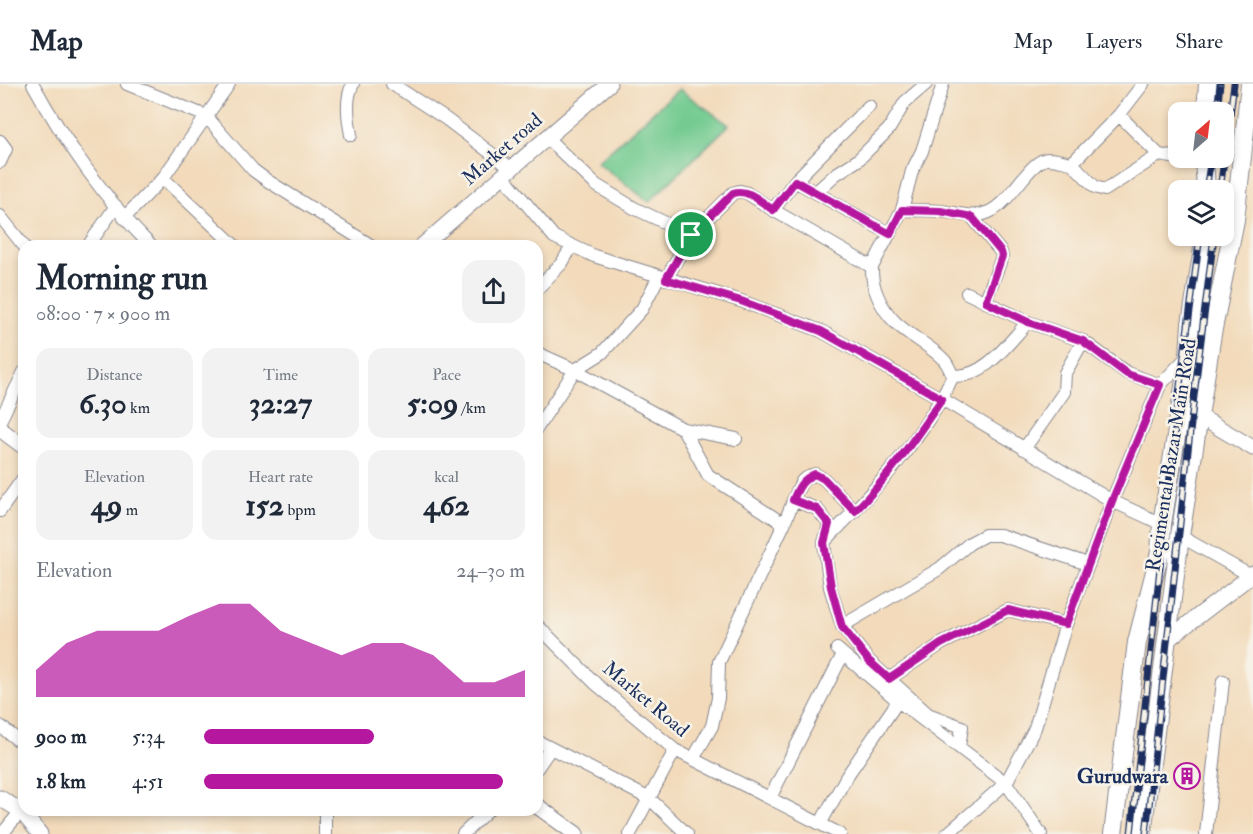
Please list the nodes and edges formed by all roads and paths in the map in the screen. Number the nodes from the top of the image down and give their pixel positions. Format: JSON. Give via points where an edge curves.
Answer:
{"nodes":[{"id":1,"x":33,"y":84,"type":"edge"},
{"id":2,"x":127,"y":84,"type":"edge"},
{"id":3,"x":229,"y":84,"type":"edge"},
{"id":4,"x":353,"y":84,"type":"edge"},
{"id":5,"x":392,"y":84,"type":"edge"},
{"id":6,"x":609,"y":84,"type":"edge"},
{"id":7,"x":926,"y":84,"type":"edge"},
{"id":8,"x":943,"y":84,"type":"edge"},
{"id":9,"x":1143,"y":84,"type":"edge"},
{"id":10,"x":1208,"y":84,"type":"edge"},
{"id":11,"x":1250,"y":84,"type":"edge"},
{"id":12,"x":1207,"y":102,"type":"edge"},
{"id":13,"x":869,"y":106,"type":"dead end"},
{"id":14,"x":1119,"y":115,"type":"junction"},
{"id":15,"x":206,"y":116,"type":"junction"},
{"id":16,"x":351,"y":135,"type":"dead end"},
{"id":17,"x":547,"y":138,"type":"junction"},
{"id":18,"x":0,"y":141,"type":"edge"},
{"id":19,"x":1159,"y":155,"type":"junction"},
{"id":20,"x":1168,"y":156,"type":"edge"},
{"id":21,"x":0,"y":162,"type":"edge"},
{"id":22,"x":1072,"y":163,"type":"junction"},
{"id":23,"x":508,"y":173,"type":"junction"},
{"id":24,"x":163,"y":178,"type":"junction"},
{"id":25,"x":795,"y":181,"type":"junction"},
{"id":26,"x":816,"y":192,"type":"junction"},
{"id":27,"x":116,"y":206,"type":"junction"},
{"id":28,"x":773,"y":210,"type":"junction"},
{"id":29,"x":902,"y":210,"type":"junction"},
{"id":30,"x":0,"y":216,"type":"edge"},
{"id":31,"x":972,"y":217,"type":"junction"},
{"id":32,"x":124,"y":218,"type":"junction"},
{"id":33,"x":890,"y":234,"type":"junction"},
{"id":34,"x":691,"y":235,"type":"junction"},
{"id":35,"x":19,"y":240,"type":"edge"},
{"id":36,"x":92,"y":240,"type":"edge"},
{"id":37,"x":146,"y":240,"type":"edge"},
{"id":38,"x":229,"y":240,"type":"edge"},
{"id":39,"x":362,"y":240,"type":"edge"},
{"id":40,"x":429,"y":240,"type":"edge"},
{"id":41,"x":572,"y":246,"type":"junction"},
{"id":42,"x":1204,"y":246,"type":"edge"},
{"id":43,"x":872,"y":267,"type":"junction"},
{"id":44,"x":662,"y":277,"type":"junction"},
{"id":45,"x":543,"y":284,"type":"edge"},
{"id":46,"x":967,"y":293,"type":"dead end"},
{"id":47,"x":986,"y":302,"type":"junction"},
{"id":48,"x":1028,"y":322,"type":"junction"},
{"id":49,"x":1191,"y":330,"type":"junction"},
{"id":50,"x":1212,"y":334,"type":"junction"},
{"id":51,"x":1083,"y":341,"type":"junction"},
{"id":52,"x":543,"y":356,"type":"edge"},
{"id":53,"x":1189,"y":356,"type":"junction"},
{"id":54,"x":575,"y":370,"type":"junction"},
{"id":55,"x":953,"y":376,"type":"junction"},
{"id":56,"x":18,"y":384,"type":"edge"},
{"id":57,"x":1160,"y":385,"type":"junction"},
{"id":58,"x":942,"y":399,"type":"junction"},
{"id":59,"x":1199,"y":416,"type":"junction"},
{"id":60,"x":543,"y":419,"type":"edge"},
{"id":61,"x":0,"y":421,"type":"edge"},
{"id":62,"x":0,"y":429,"type":"edge"},
{"id":63,"x":683,"y":429,"type":"junction"},
{"id":64,"x":736,"y":439,"type":"dead end"},
{"id":65,"x":18,"y":442,"type":"edge"},
{"id":66,"x":1253,"y":448,"type":"edge"},
{"id":67,"x":1024,"y":449,"type":"junction"},
{"id":68,"x":18,"y":486,"type":"edge"},
{"id":69,"x":793,"y":500,"type":"junction"},
{"id":70,"x":1112,"y":501,"type":"junction"},
{"id":71,"x":0,"y":511,"type":"edge"},
{"id":72,"x":855,"y":511,"type":"junction"},
{"id":73,"x":784,"y":524,"type":"junction"},
{"id":74,"x":1162,"y":524,"type":"junction"},
{"id":75,"x":1180,"y":536,"type":"junction"},
{"id":76,"x":824,"y":543,"type":"junction"},
{"id":77,"x":1088,"y":564,"type":"junction"},
{"id":78,"x":1252,"y":575,"type":"edge"},
{"id":79,"x":1066,"y":624,"type":"junction"},
{"id":80,"x":842,"y":627,"type":"junction"},
{"id":81,"x":543,"y":631,"type":"edge"},
{"id":82,"x":1167,"y":640,"type":"junction"},
{"id":83,"x":889,"y":679,"type":"junction"},
{"id":84,"x":1223,"y":681,"type":"dead end"},
{"id":85,"x":898,"y":701,"type":"junction"},
{"id":86,"x":0,"y":726,"type":"edge"},
{"id":87,"x":18,"y":740,"type":"edge"},
{"id":88,"x":543,"y":745,"type":"edge"},
{"id":89,"x":958,"y":747,"type":"junction"},
{"id":90,"x":550,"y":749,"type":"junction"},
{"id":91,"x":675,"y":750,"type":"junction"},
{"id":92,"x":543,"y":759,"type":"edge"},
{"id":93,"x":693,"y":759,"type":"junction"},
{"id":94,"x":1006,"y":783,"type":"junction"},
{"id":95,"x":0,"y":798,"type":"edge"},
{"id":96,"x":770,"y":798,"type":"junction"},
{"id":97,"x":650,"y":799,"type":"junction"},
{"id":98,"x":18,"y":809,"type":"edge"},
{"id":99,"x":543,"y":810,"type":"edge"},
{"id":100,"x":18,"y":815,"type":"edge"},
{"id":101,"x":25,"y":816,"type":"edge"},
{"id":102,"x":325,"y":816,"type":"edge"},
{"id":103,"x":482,"y":816,"type":"edge"},
{"id":104,"x":820,"y":824,"type":"junction"},
{"id":105,"x":2,"y":834,"type":"edge"},
{"id":106,"x":40,"y":834,"type":"edge"},
{"id":107,"x":325,"y":834,"type":"edge"},
{"id":108,"x":463,"y":834,"type":"edge"},
{"id":109,"x":576,"y":834,"type":"edge"},
{"id":110,"x":630,"y":834,"type":"edge"},
{"id":111,"x":687,"y":834,"type":"edge"},
{"id":112,"x":840,"y":834,"type":"edge"},
{"id":113,"x":947,"y":834,"type":"edge"},
{"id":114,"x":1041,"y":834,"type":"edge"},
{"id":115,"x":1113,"y":834,"type":"edge"},
{"id":116,"x":1142,"y":834,"type":"edge"},
{"id":117,"x":1206,"y":834,"type":"edge"}],
"edges":[{"from":1,"to":27,"type":"street","via":[[52,118]]},
{"from":2,"to":15,"type":"street"},
{"from":3,"to":15,"type":"street"},
{"from":4,"to":16,"type":"street","via":[[349,90]]},
{"from":5,"to":23,"type":"street","via":[[446,119]]},
{"from":6,"to":17,"type":"street","name":"Market road"},
{"from":7,"to":26,"type":"street","via":[[905,102],[889,129],[858,160]]},
{"from":8,"to":29,"type":"street"},
{"from":9,"to":14,"type":"street"},
{"from":10,"to":12,"type":"main road"},
{"from":11,"to":50,"type":"main road","name":"Regimental Bazar Main Road","via":[[1234,220]]},
{"from":13,"to":25,"type":"street"},
{"from":14,"to":19,"type":"street"},
{"from":14,"to":22,"type":"street"},
{"from":15,"to":24,"type":"street"},
{"from":15,"to":39,"type":"street","via":[[253,170]]},
{"from":17,"to":23,"type":"street","name":"Market road"},
{"from":17,"to":34,"type":"street","via":[[596,185]]},
{"from":18,"to":21,"type":"street","via":[[6,149]]},
{"from":19,"to":20,"type":"street"},
{"from":19,"to":22,"type":"street","via":[[1105,190],[1095,187]]},
{"from":22,"to":31,"type":"street","via":[[1042,160],[1032,166],[999,207]]},
{"from":23,"to":40,"type":"street","name":"Market road"},
{"from":23,"to":41,"type":"street","via":[[554,237]]},
{"from":24,"to":32,"type":"street"},
{"from":24,"to":38,"type":"street"},
{"from":25,"to":26,"type":"street"},
{"from":25,"to":28,"type":"street"},
{"from":26,"to":33,"type":"street"},
{"from":27,"to":32,"type":"street"},
{"from":27,"to":36,"type":"street"},
{"from":28,"to":34,"type":"street","via":[[747,193],[733,193]]},
{"from":28,"to":43,"type":"street"},
{"from":29,"to":31,"type":"street"},
{"from":29,"to":33,"type":"street"},
{"from":30,"to":35,"type":"street"},
{"from":31,"to":47,"type":"street","via":[[1002,256]]},
{"from":32,"to":37,"type":"street"},
{"from":33,"to":43,"type":"street"},
{"from":34,"to":44,"type":"street"},
{"from":41,"to":44,"type":"street"},
{"from":41,"to":45,"type":"street"},
{"from":42,"to":49,"type":"main road","name":"Regimental Bazar Main Road"},
{"from":43,"to":55,"type":"street","via":[[873,285],[895,322],[945,361]]},
{"from":44,"to":54,"type":"street","via":[[634,318],[602,352]]},
{"from":44,"to":58,"type":"street","via":[[821,331]]},
{"from":46,"to":47,"type":"street"},
{"from":47,"to":48,"type":"street"},
{"from":48,"to":51,"type":"street"},
{"from":48,"to":55,"type":"street","via":[[989,362],[972,374]]},
{"from":49,"to":50,"type":"main road"},
{"from":49,"to":53,"type":"main road","name":"Regimental Bazar Main Road"},
{"from":50,"to":59,"type":"main road","name":"Regimental Bazar Main Road"},
{"from":51,"to":57,"type":"street","via":[[1127,374]]},
{"from":51,"to":67,"type":"street","via":[[1065,373],[1064,392]]},
{"from":52,"to":54,"type":"street"},
{"from":53,"to":57,"type":"street"},
{"from":53,"to":74,"type":"main road","name":"Regimental Bazar Main Road"},
{"from":54,"to":60,"type":"street"},
{"from":54,"to":63,"type":"street"},
{"from":55,"to":58,"type":"street"},
{"from":56,"to":61,"type":"street"},
{"from":57,"to":70,"type":"street"},
{"from":58,"to":67,"type":"street"},
{"from":58,"to":72,"type":"street","via":[[890,472]]},
{"from":59,"to":66,"type":"street"},
{"from":59,"to":75,"type":"main road","name":"Regimental Bazar Main Road"},
{"from":62,"to":65,"type":"street"},
{"from":63,"to":64,"type":"street"},
{"from":63,"to":73,"type":"street","via":[[708,475]]},
{"from":67,"to":70,"type":"street"},
{"from":68,"to":71,"type":"street"},
{"from":69,"to":72,"type":"street","via":[[803,480],[815,474]]},
{"from":69,"to":73,"type":"street"},
{"from":69,"to":76,"type":"street","via":[[817,509],[824,516],[829,524]]},
{"from":70,"to":74,"type":"street"},
{"from":70,"to":77,"type":"street"},
{"from":72,"to":76,"type":"street"},
{"from":73,"to":93,"type":"street","via":[[719,662],[712,726]]},
{"from":74,"to":115,"type":"main road","name":"Regimental Bazar Main Road","via":[[1160,552],[1137,642]]},
{"from":75,"to":78,"type":"street"},
{"from":75,"to":82,"type":"main road","name":"Regimental Bazar Main Road"},
{"from":76,"to":80,"type":"street"},
{"from":77,"to":79,"type":"street"},
{"from":77,"to":80,"type":"street","via":[[1000,535],[985,535],[939,569]]},
{"from":78,"to":82,"type":"street"},
{"from":79,"to":83,"type":"street","via":[[1008,610],[941,644]]},
{"from":79,"to":94,"type":"street","via":[[1035,728]]},
{"from":80,"to":83,"type":"street"},
{"from":81,"to":91,"type":"street","name":"Market Road","via":[[596,684]]},
{"from":82,"to":116,"type":"main road","name":"Regimental Bazar Main Road"},
{"from":83,"to":89,"type":"street","via":[[928,714],[962,727]]},
{"from":84,"to":117,"type":"street"},
{"from":85,"to":89,"type":"street"},
{"from":85,"to":96,"type":"street","via":[[840,651]]},
{"from":85,"to":104,"type":"street"},
{"from":86,"to":87,"type":"street"},
{"from":88,"to":90,"type":"street"},
{"from":89,"to":94,"type":"street"},
{"from":90,"to":92,"type":"street"},
{"from":90,"to":97,"type":"street"},
{"from":91,"to":93,"type":"street","name":"Market Road"},
{"from":91,"to":97,"type":"street"},
{"from":93,"to":96,"type":"street","name":"Market Road"},
{"from":94,"to":113,"type":"street"},
{"from":94,"to":114,"type":"street"},
{"from":95,"to":98,"type":"street"},
{"from":96,"to":104,"type":"street","name":"Market Road"},
{"from":97,"to":110,"type":"street"},
{"from":97,"to":111,"type":"street"},
{"from":99,"to":109,"type":"street"},
{"from":100,"to":105,"type":"street"},
{"from":101,"to":106,"type":"street"},
{"from":102,"to":107,"type":"street"},
{"from":103,"to":108,"type":"street"},
{"from":104,"to":112,"type":"street","name":"Market Road"}]}
